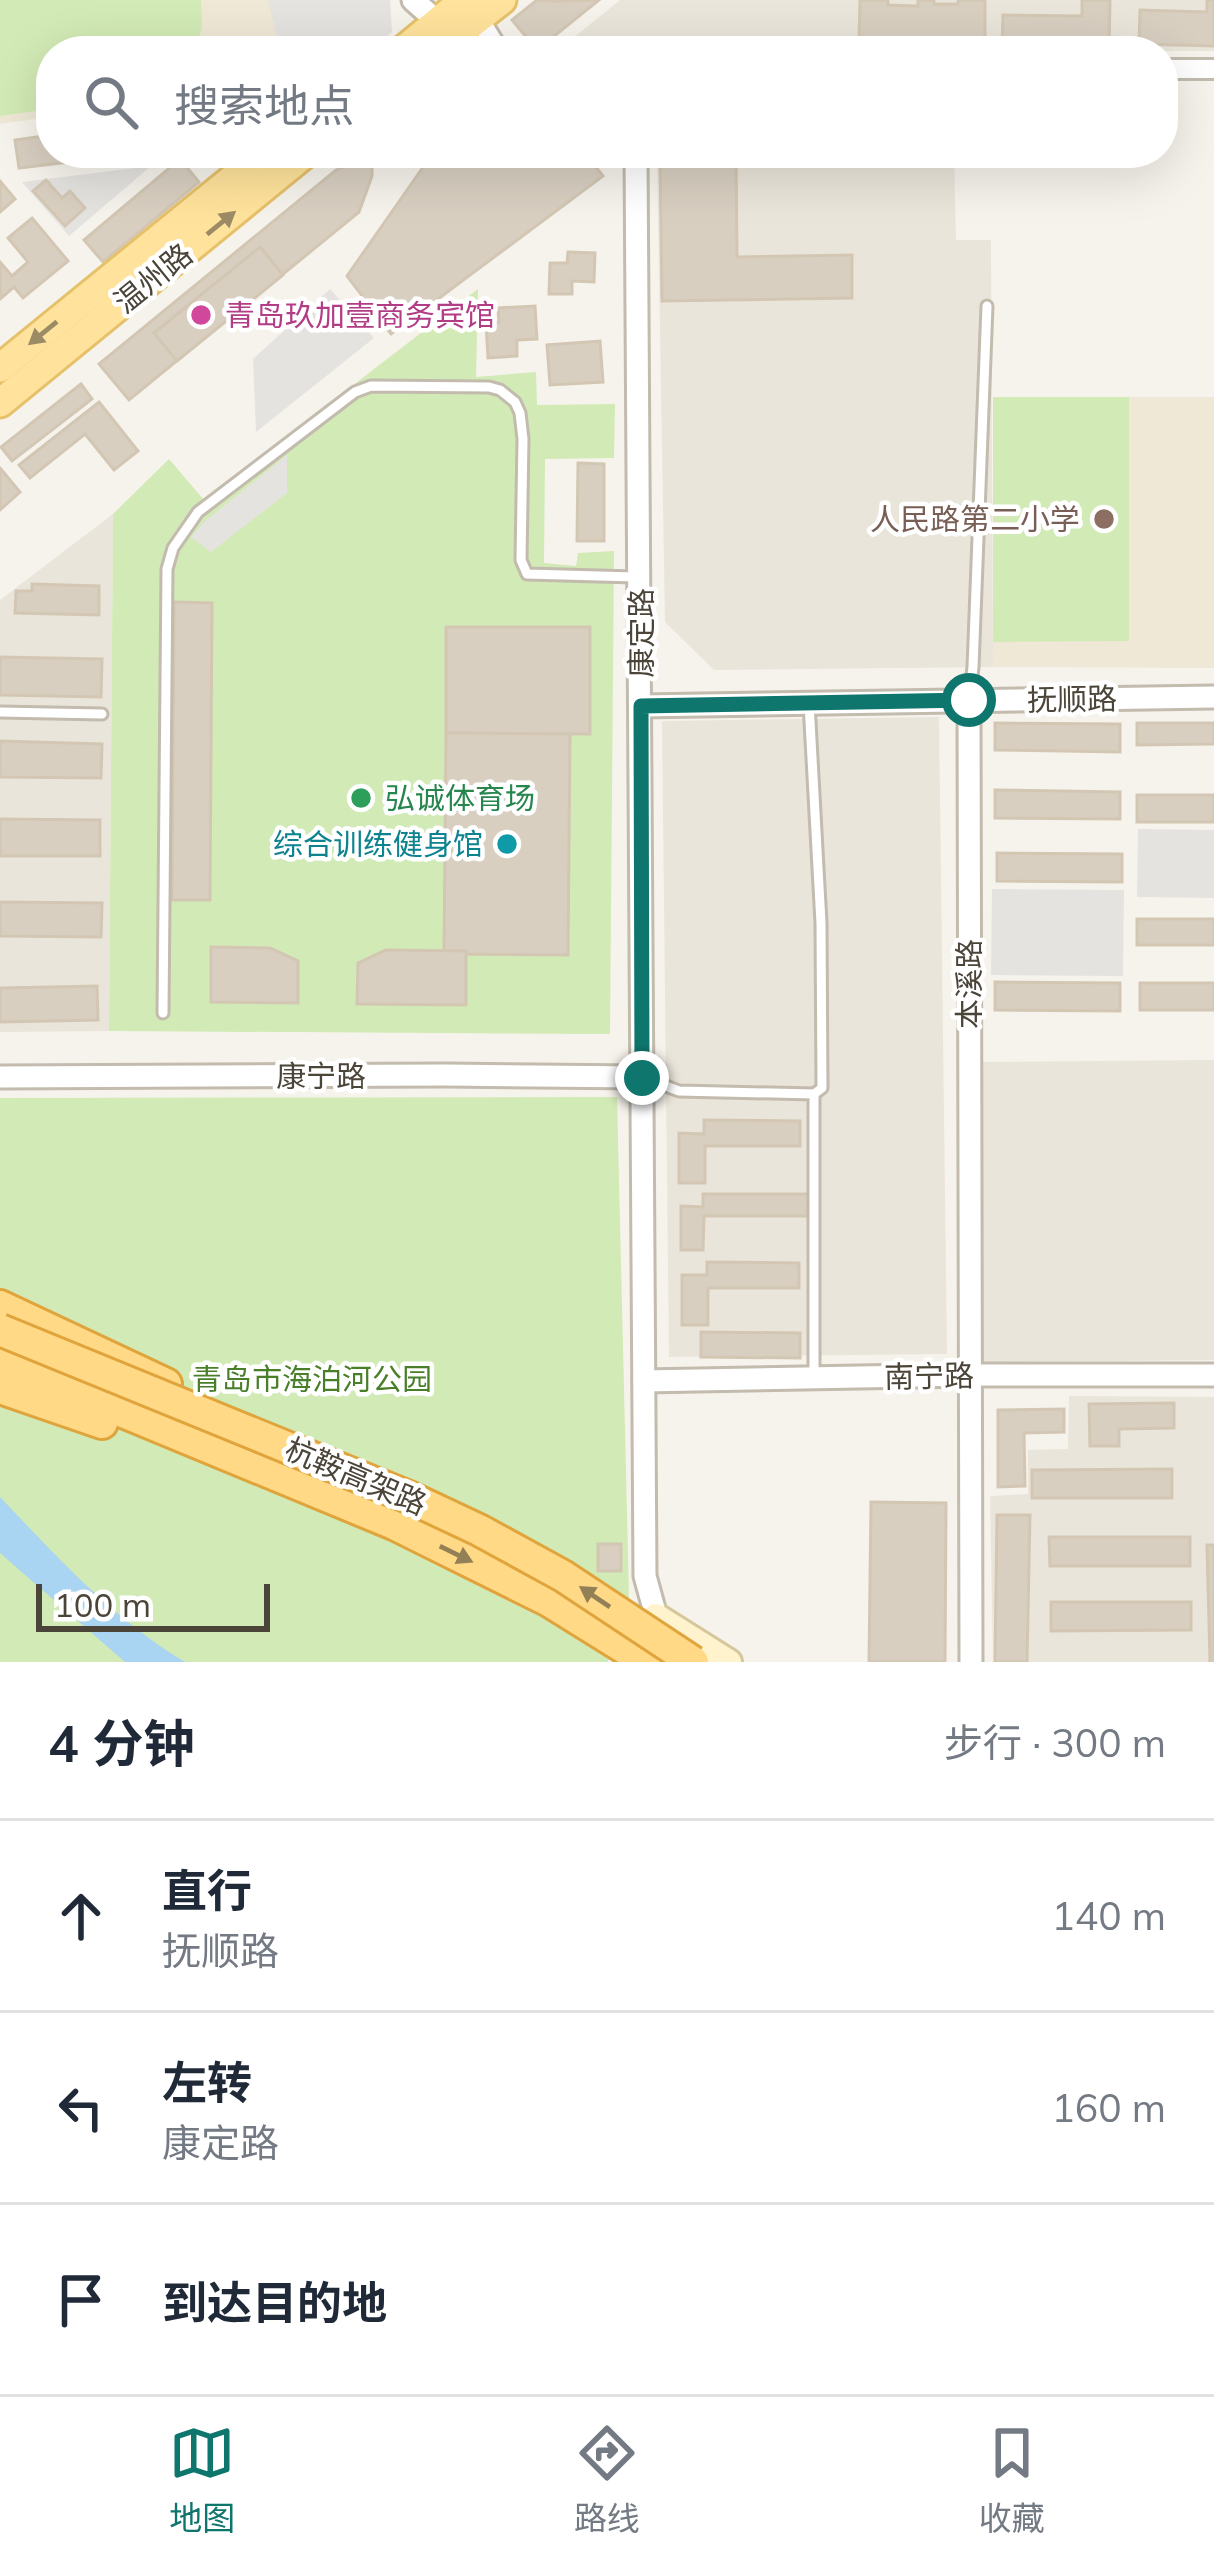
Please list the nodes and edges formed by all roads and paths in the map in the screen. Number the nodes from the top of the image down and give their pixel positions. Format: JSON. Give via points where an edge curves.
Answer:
{"nodes":[{"id":1,"x":413,"y":0,"type":"edge"},
{"id":2,"x":502,"y":0,"type":"edge"},
{"id":3,"x":462,"y":9,"type":"edge"},
{"id":4,"x":423,"y":36,"type":"edge"},
{"id":5,"x":445,"y":36,"type":"edge"},
{"id":6,"x":486,"y":36,"type":"edge"},
{"id":7,"x":1178,"y":68,"type":"edge"},
{"id":8,"x":1214,"y":68,"type":"edge"},
{"id":9,"x":246,"y":168,"type":"edge"},
{"id":10,"x":288,"y":168,"type":"edge"},
{"id":11,"x":636,"y":168,"type":"edge"},
{"id":12,"x":987,"y":306,"type":"dead end"},
{"id":13,"x":0,"y":368,"type":"edge"},
{"id":14,"x":0,"y":403,"type":"edge"},
{"id":15,"x":640,"y":577,"type":"junction"},
{"id":16,"x":1214,"y":697,"type":"edge"},
{"id":17,"x":969,"y":700,"type":"junction"},
{"id":18,"x":809,"y":703,"type":"junction"},
{"id":19,"x":641,"y":706,"type":"junction"},
{"id":20,"x":0,"y":712,"type":"edge"},
{"id":21,"x":101,"y":714,"type":"dead end"},
{"id":22,"x":163,"y":1013,"type":"dead end"},
{"id":23,"x":0,"y":1077,"type":"edge"},
{"id":24,"x":642,"y":1078,"type":"junction"},
{"id":25,"x":814,"y":1094,"type":"junction"},
{"id":26,"x":0,"y":1306,"type":"edge"},
{"id":27,"x":0,"y":1330,"type":"edge"},
{"id":28,"x":0,"y":1360,"type":"edge"},
{"id":29,"x":970,"y":1375,"type":"junction"},
{"id":30,"x":1214,"y":1375,"type":"edge"},
{"id":31,"x":814,"y":1378,"type":"junction"},
{"id":32,"x":644,"y":1381,"type":"junction"},
{"id":33,"x":0,"y":1388,"type":"edge"},
{"id":34,"x":402,"y":1511,"type":"junction"},
{"id":35,"x":656,"y":1616,"type":"junction"},
{"id":36,"x":647,"y":1662,"type":"edge"},
{"id":37,"x":678,"y":1662,"type":"edge"},
{"id":38,"x":693,"y":1662,"type":"edge"},
{"id":39,"x":729,"y":1662,"type":"edge"},
{"id":40,"x":971,"y":1662,"type":"edge"}],
"edges":[{"from":1,"to":3,"type":"street"},
{"from":2,"to":3,"type":"main road"},
{"from":3,"to":4,"type":"main road"},
{"from":3,"to":5,"type":"main road"},
{"from":3,"to":6,"type":"street"},
{"from":7,"to":8,"type":"street"},
{"from":9,"to":13,"type":"main road","name":"温州路","one_way":true},
{"from":14,"to":10,"type":"main road","name":"温州路","one_way":true},
{"from":11,"to":15,"type":"street","name":"康定路"},
{"from":12,"to":17,"type":"lane","name":"本溪路"},
{"from":15,"to":19,"type":"street","name":"康定路"},
{"from":15,"to":22,"type":"lane","via":[[527,574],[520,412],[489,386],[362,388],[198,512],[167,568]]},
{"from":16,"to":17,"type":"street","name":"抚顺路"},
{"from":17,"to":18,"type":"street","name":"抚顺路"},
{"from":17,"to":29,"type":"street","name":"本溪路"},
{"from":18,"to":19,"type":"street","name":"抚顺路"},
{"from":18,"to":25,"type":"lane","via":[[821,970],[822,1088]]},
{"from":19,"to":24,"type":"street","name":"康定路"},
{"from":20,"to":21,"type":"lane"},
{"from":23,"to":24,"type":"street","name":"康宁路"},
{"from":24,"to":25,"type":"lane","via":[[679,1091]]},
{"from":24,"to":32,"type":"street","name":"康定路"},
{"from":25,"to":31,"type":"lane"},
{"from":26,"to":34,"type":"highway","bridge":true},
{"from":27,"to":34,"type":"highway","name":"杭鞍高架路","bridge":true},
{"from":28,"to":34,"type":"highway","name":"杭鞍高架路"},
{"from":29,"to":30,"type":"street","name":"南宁路"},
{"from":29,"to":31,"type":"street","name":"南宁路"},
{"from":29,"to":40,"type":"street","name":"本溪路"},
{"from":31,"to":32,"type":"street","name":"南宁路"},
{"from":32,"to":35,"type":"street","name":"康定路","via":[[645,1576]]},
{"from":33,"to":34,"type":"highway"},
{"from":34,"to":36,"type":"highway","name":"杭鞍高架路","one_way":true},
{"from":38,"to":34,"type":"highway","name":"杭鞍高架路","one_way":true,"bridge":true,"via":[[478,1530]]},
{"from":35,"to":37,"type":"main road"},
{"from":35,"to":39,"type":"main road"}]}
